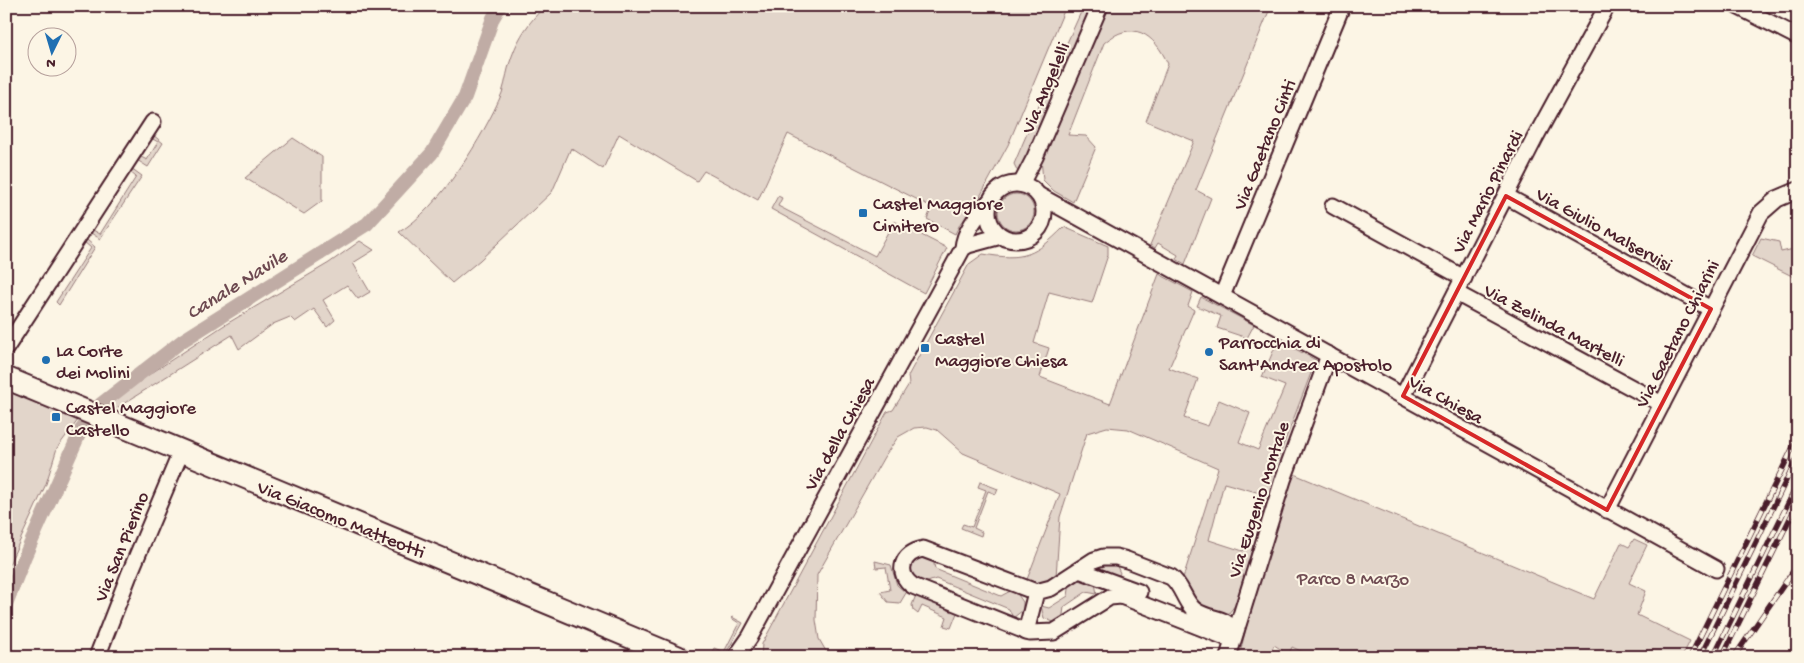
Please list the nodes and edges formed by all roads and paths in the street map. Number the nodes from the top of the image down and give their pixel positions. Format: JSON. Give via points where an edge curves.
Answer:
{"nodes":[{"id":1,"x":1100,"y":6,"type":"edge"},
{"id":2,"x":1342,"y":6,"type":"edge"},
{"id":3,"x":1608,"y":6,"type":"edge"},
{"id":4,"x":1737,"y":6,"type":"edge"},
{"id":5,"x":1798,"y":37,"type":"edge"},
{"id":6,"x":153,"y":122,"type":"dead end"},
{"id":7,"x":1031,"y":189,"type":"junction"},
{"id":8,"x":1798,"y":190,"type":"edge"},
{"id":9,"x":1506,"y":196,"type":"junction"},
{"id":10,"x":989,"y":202,"type":"junction"},
{"id":11,"x":1333,"y":206,"type":"dead end"},
{"id":12,"x":1079,"y":218,"type":"junction"},
{"id":13,"x":1043,"y":221,"type":"junction"},
{"id":14,"x":1001,"y":236,"type":"junction"},
{"id":15,"x":963,"y":248,"type":"junction"},
{"id":16,"x":1464,"y":278,"type":"junction"},
{"id":17,"x":1456,"y":293,"type":"junction"},
{"id":18,"x":1222,"y":296,"type":"junction"},
{"id":19,"x":1711,"y":309,"type":"junction"},
{"id":20,"x":6,"y":348,"type":"edge"},
{"id":21,"x":1329,"y":355,"type":"junction"},
{"id":22,"x":6,"y":378,"type":"edge"},
{"id":23,"x":1403,"y":396,"type":"junction"},
{"id":24,"x":1662,"y":404,"type":"junction"},
{"id":25,"x":181,"y":452,"type":"junction"},
{"id":26,"x":1607,"y":510,"type":"junction"},
{"id":27,"x":1716,"y":569,"type":"dead end"},
{"id":28,"x":1085,"y":572,"type":"junction"},
{"id":29,"x":1036,"y":592,"type":"junction"},
{"id":30,"x":1100,"y":602,"type":"junction"},
{"id":31,"x":1197,"y":612,"type":"junction"},
{"id":32,"x":1026,"y":632,"type":"junction"},
{"id":33,"x":1235,"y":633,"type":"junction"},
{"id":34,"x":750,"y":637,"type":"junction"},
{"id":35,"x":98,"y":657,"type":"edge"},
{"id":36,"x":678,"y":657,"type":"edge"},
{"id":37,"x":736,"y":657,"type":"edge"},
{"id":38,"x":745,"y":657,"type":"edge"},
{"id":39,"x":1228,"y":657,"type":"edge"}],
"edges":[{"from":1,"to":7,"type":"street","name":"Via Angelelli","via":[[1036,156]]},
{"from":2,"to":18,"type":"street","name":"Via Gaetano Cinti"},
{"from":3,"to":9,"type":"street","name":"Via Mario Pinardi"},
{"from":4,"to":5,"type":"street"},
{"from":6,"to":20,"type":"street"},
{"from":7,"to":10,"type":"street","via":[[1002,187]]},
{"from":7,"to":12,"type":"street","name":"Via Chiesa"},
{"from":7,"to":13,"type":"street","via":[[1044,204]]},
{"from":8,"to":19,"type":"street","name":"Via Gaetano Chiarini","via":[[1777,200],[1761,213]]},
{"from":9,"to":16,"type":"street","name":"Via Mario Pinardi"},
{"from":9,"to":19,"type":"street","name":"Via Giulio Malservisi"},
{"from":10,"to":14,"type":"street","via":[[989,221]]},
{"from":10,"to":15,"type":"street","name":"Via della Chiesa","via":[[977,216]]},
{"from":11,"to":16,"type":"street"},
{"from":12,"to":13,"type":"street","name":"Via Chiesa","via":[[1062,216]]},
{"from":12,"to":18,"type":"street","name":"Via Chiesa"},
{"from":13,"to":14,"type":"street","via":[[1026,239],[1008,240]]},
{"from":14,"to":15,"type":"street"},
{"from":15,"to":34,"type":"street","name":"Via della Chiesa"},
{"from":16,"to":17,"type":"street","name":"Via Mario Pinardi"},
{"from":17,"to":23,"type":"street","name":"Via Mario Pinardi"},
{"from":17,"to":24,"type":"street","name":"Via Zelinda Martelli"},
{"from":18,"to":21,"type":"street","name":"Via Chiesa"},
{"from":19,"to":24,"type":"street","name":"Via Gaetano Chiarini"},
{"from":21,"to":23,"type":"street","name":"Via Chiesa"},
{"from":21,"to":33,"type":"street","name":"Via Eugenio Montale","via":[[1284,475]]},
{"from":22,"to":25,"type":"street","name":"Via Giacomo Matteotti"},
{"from":23,"to":26,"type":"street","name":"Via Chiesa"},
{"from":24,"to":26,"type":"street","name":"Via Gaetano Chiarini"},
{"from":25,"to":35,"type":"street","name":"Via San Pierino"},
{"from":25,"to":36,"type":"street","name":"Via Giacomo Matteotti"},
{"from":26,"to":27,"type":"street","name":"Via Chiesa"},
{"from":28,"to":29,"type":"street"},
{"from":28,"to":30,"type":"street","via":[[1102,586]]},
{"from":28,"to":31,"type":"street"},
{"from":28,"to":31,"type":"street","via":[[1103,557],[1128,560],[1176,581]]},
{"from":29,"to":32,"type":"street"},
{"from":29,"to":32,"type":"street","via":[[923,549],[910,553],[903,563],[903,576],[913,586]]},
{"from":30,"to":32,"type":"street","via":[[1054,632]]},
{"from":30,"to":33,"type":"street","via":[[1121,596],[1225,637]]},
{"from":31,"to":33,"type":"street","via":[[1224,619]]},
{"from":33,"to":39,"type":"street","name":"Via Eugenio Montale"},
{"from":34,"to":37,"type":"street","name":"Via della Chiesa"},
{"from":34,"to":38,"type":"street","name":"Via della Chiesa"}]}
